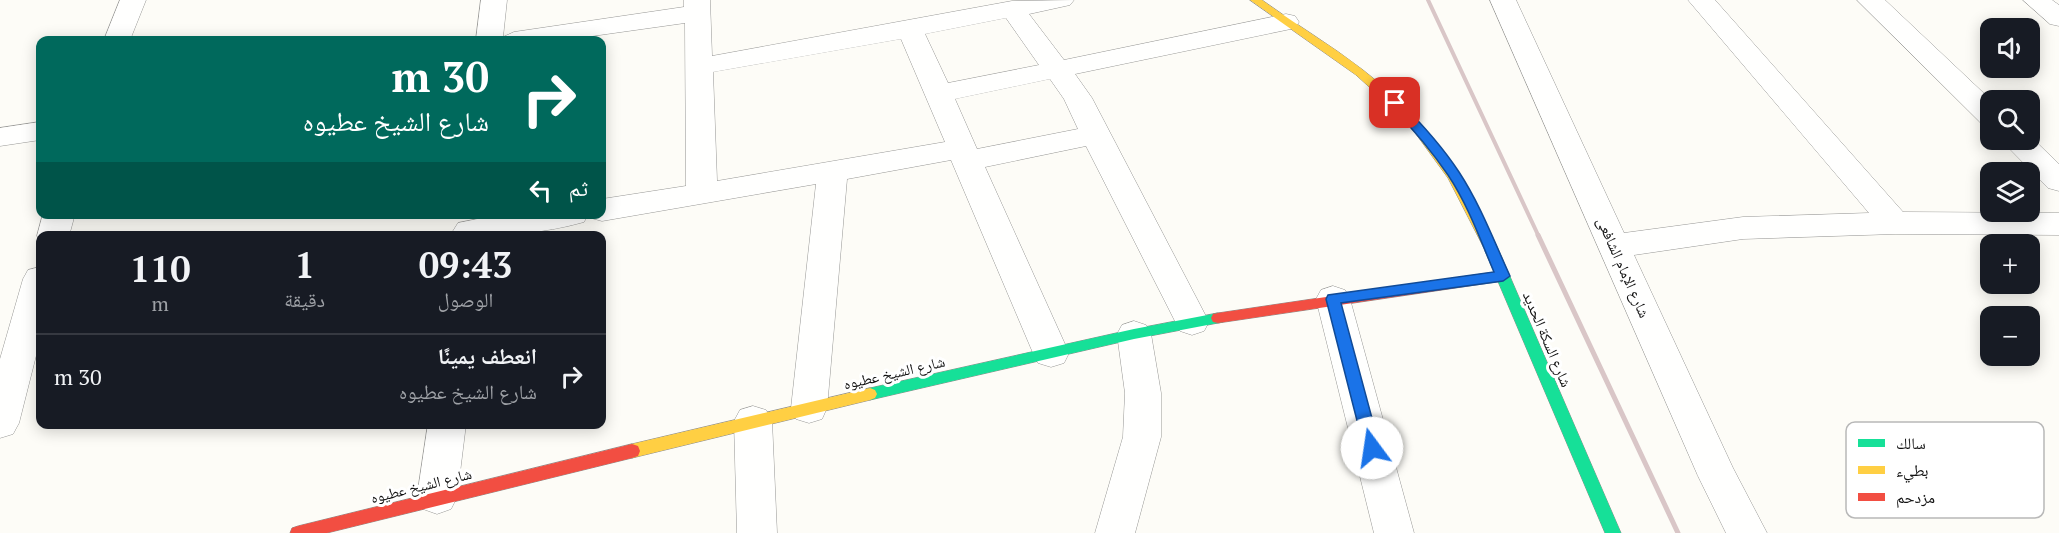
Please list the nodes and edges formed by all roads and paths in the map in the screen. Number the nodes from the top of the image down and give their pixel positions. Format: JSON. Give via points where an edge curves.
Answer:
{"nodes":[{"id":1,"x":133,"y":0,"type":"edge"},
{"id":2,"x":494,"y":0,"type":"edge"},
{"id":3,"x":1061,"y":0,"type":"edge"},
{"id":4,"x":1255,"y":0,"type":"edge"},
{"id":5,"x":1503,"y":0,"type":"edge"},
{"id":6,"x":1701,"y":0,"type":"edge"},
{"id":7,"x":1870,"y":0,"type":"edge"},
{"id":8,"x":2036,"y":0,"type":"edge"},
{"id":9,"x":697,"y":7,"type":"edge"},
{"id":10,"x":1012,"y":9,"type":"junction"},
{"id":11,"x":2059,"y":18,"type":"edge"},
{"id":12,"x":1286,"y":22,"type":"junction"},
{"id":13,"x":910,"y":29,"type":"junction"},
{"id":14,"x":119,"y":36,"type":"edge"},
{"id":15,"x":490,"y":36,"type":"edge"},
{"id":16,"x":536,"y":36,"type":"edge"},
{"id":17,"x":700,"y":66,"type":"junction"},
{"id":18,"x":1058,"y":70,"type":"junction"},
{"id":19,"x":938,"y":94,"type":"junction"},
{"id":20,"x":1980,"y":106,"type":"edge"},
{"id":21,"x":36,"y":132,"type":"edge"},
{"id":22,"x":1095,"y":135,"type":"junction"},
{"id":23,"x":0,"y":137,"type":"edge"},
{"id":24,"x":2026,"y":150,"type":"edge"},
{"id":25,"x":964,"y":155,"type":"junction"},
{"id":26,"x":832,"y":173,"type":"junction"},
{"id":27,"x":2059,"y":181,"type":"edge"},
{"id":28,"x":702,"y":194,"type":"junction"},
{"id":29,"x":606,"y":209,"type":"edge"},
{"id":30,"x":533,"y":219,"type":"edge"},
{"id":31,"x":1895,"y":224,"type":"junction"},
{"id":32,"x":2059,"y":224,"type":"edge"},
{"id":33,"x":469,"y":227,"type":"edge"},
{"id":34,"x":1616,"y":246,"type":"junction"},
{"id":35,"x":1503,"y":276,"type":"junction"},
{"id":36,"x":36,"y":293,"type":"edge"},
{"id":37,"x":1333,"y":299,"type":"junction"},
{"id":38,"x":1192,"y":322,"type":"junction"},
{"id":39,"x":1134,"y":334,"type":"junction"},
{"id":40,"x":1051,"y":353,"type":"junction"},
{"id":41,"x":809,"y":408,"type":"junction"},
{"id":42,"x":753,"y":422,"type":"junction"},
{"id":43,"x":0,"y":423,"type":"edge"},
{"id":44,"x":446,"y":429,"type":"edge"},
{"id":45,"x":437,"y":497,"type":"junction"},
{"id":46,"x":298,"y":533,"type":"edge"},
{"id":47,"x":757,"y":533,"type":"edge"},
{"id":48,"x":1115,"y":533,"type":"edge"},
{"id":49,"x":1394,"y":533,"type":"edge"},
{"id":50,"x":1613,"y":533,"type":"edge"},
{"id":51,"x":1747,"y":533,"type":"edge"}],
"edges":[{"from":1,"to":14,"type":"street"},
{"from":2,"to":15,"type":"street"},
{"from":3,"to":10,"type":"street"},
{"from":4,"to":12,"type":"street","name":"شارع السكة الحديد"},
{"from":5,"to":34,"type":"street","name":"شارع الإمام الشافعى"},
{"from":6,"to":31,"type":"street"},
{"from":7,"to":20,"type":"street"},
{"from":8,"to":11,"type":"street"},
{"from":9,"to":16,"type":"street"},
{"from":9,"to":17,"type":"street"},
{"from":10,"to":13,"type":"street"},
{"from":10,"to":18,"type":"street"},
{"from":12,"to":18,"type":"street"},
{"from":12,"to":35,"type":"street","name":"شارع السكة الحديد","via":[[1360,74],[1427,137],[1466,195]]},
{"from":13,"to":17,"type":"street"},
{"from":13,"to":19,"type":"street"},
{"from":17,"to":28,"type":"street"},
{"from":18,"to":19,"type":"street"},
{"from":18,"to":22,"type":"street","via":[[1078,98]]},
{"from":19,"to":25,"type":"street"},
{"from":21,"to":23,"type":"street"},
{"from":22,"to":25,"type":"street"},
{"from":22,"to":38,"type":"street"},
{"from":24,"to":27,"type":"street"},
{"from":25,"to":26,"type":"street"},
{"from":25,"to":40,"type":"street"},
{"from":26,"to":28,"type":"street"},
{"from":26,"to":41,"type":"street"},
{"from":28,"to":29,"type":"street"},
{"from":30,"to":33,"type":"street"},
{"from":31,"to":32,"type":"street"},
{"from":31,"to":34,"type":"street","via":[[1743,228]]},
{"from":34,"to":51,"type":"street","name":"شارع الإمام الشافعى","via":[[1717,476]]},
{"from":35,"to":37,"type":"street","name":"شارع الشيخ عطيوه"},
{"from":35,"to":50,"type":"street","name":"شارع السكة الحديد"},
{"from":36,"to":43,"type":"street"},
{"from":37,"to":38,"type":"street","name":"شارع الشيخ عطيوه"},
{"from":37,"to":49,"type":"street"},
{"from":38,"to":39,"type":"street","name":"شارع الشيخ عطيوه"},
{"from":39,"to":40,"type":"street","name":"شارع الشيخ عطيوه"},
{"from":39,"to":48,"type":"street","via":[[1143,393],[1142,437]]},
{"from":40,"to":41,"type":"street","name":"شارع الشيخ عطيوه"},
{"from":41,"to":42,"type":"street","name":"شارع الشيخ عطيوه"},
{"from":42,"to":45,"type":"street","name":"شارع الشيخ عطيوه"},
{"from":42,"to":47,"type":"street"},
{"from":44,"to":45,"type":"street"},
{"from":45,"to":46,"type":"street","name":"شارع الشيخ عطيوه"}]}
